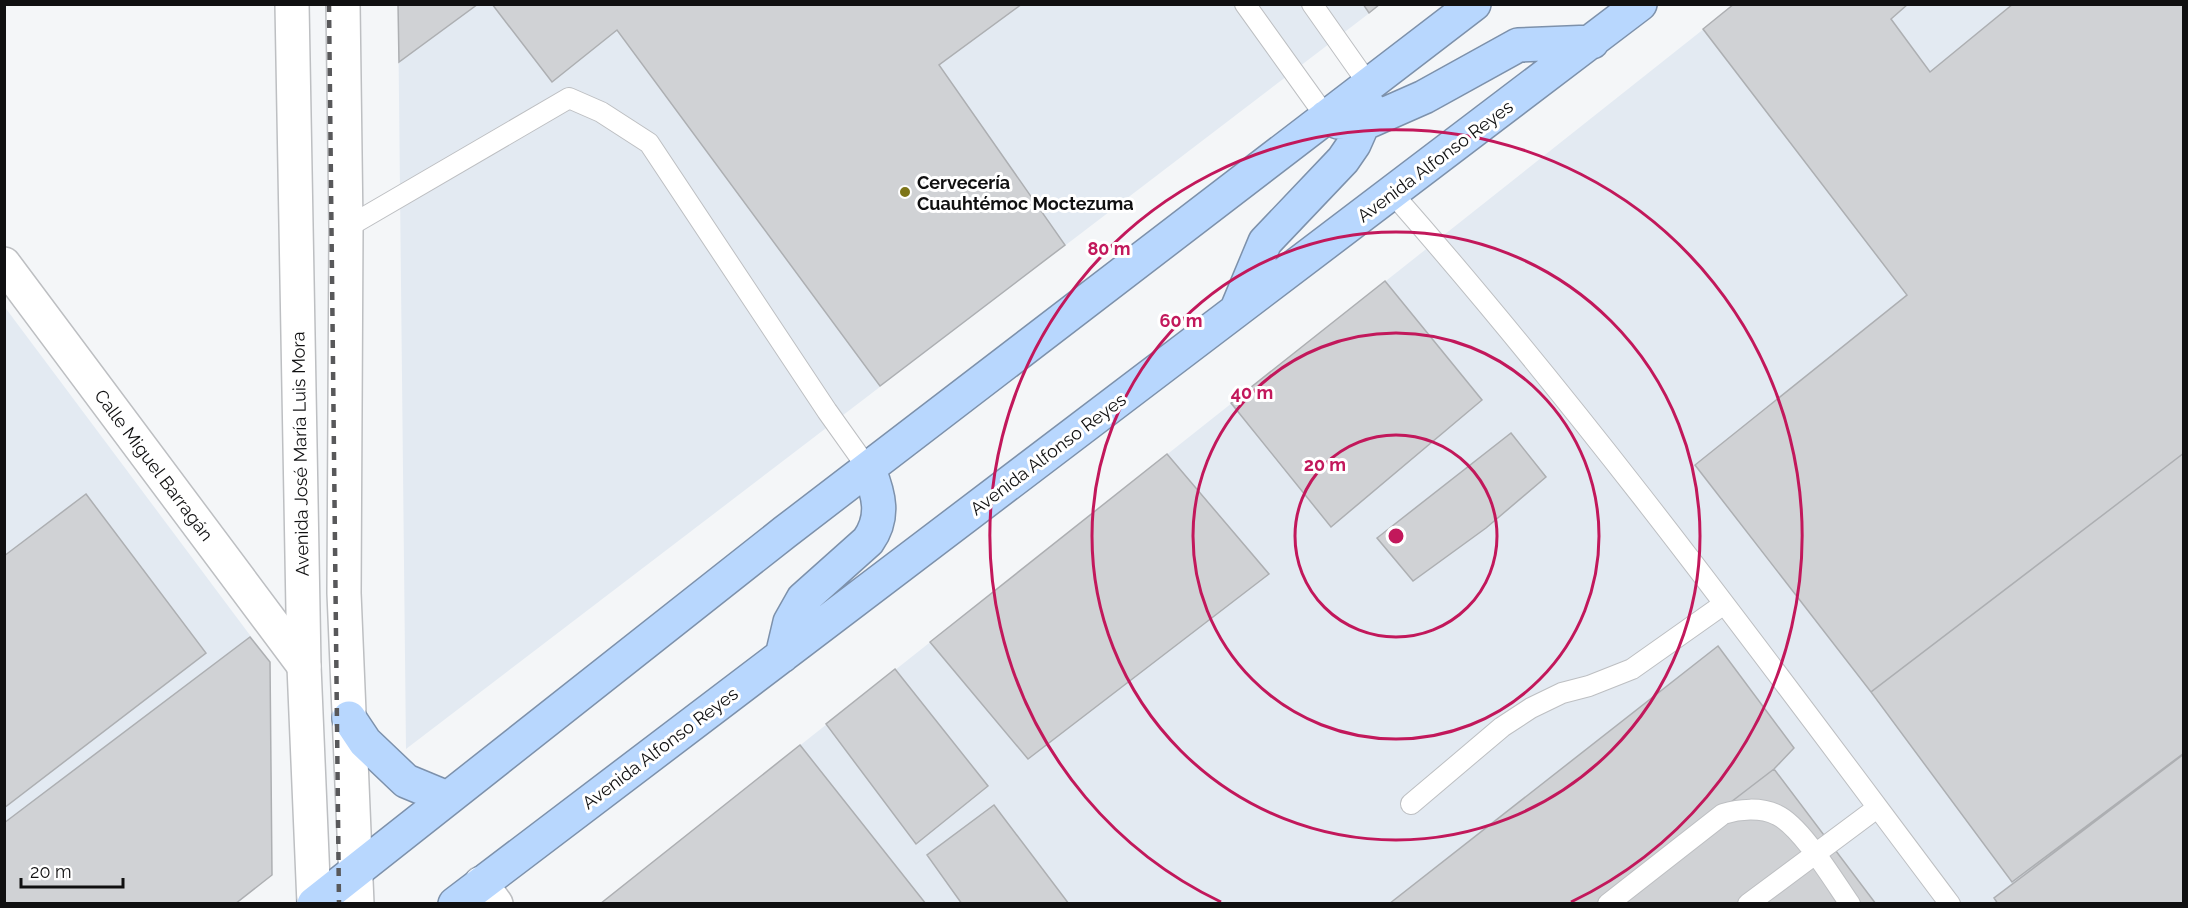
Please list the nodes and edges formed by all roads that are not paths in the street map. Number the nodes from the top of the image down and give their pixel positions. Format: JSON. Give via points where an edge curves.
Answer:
{"nodes":[{"id":1,"x":292,"y":4,"type":"edge"},
{"id":2,"x":343,"y":4,"type":"edge"},
{"id":3,"x":1245,"y":4,"type":"edge"},
{"id":4,"x":1312,"y":4,"type":"edge"},
{"id":5,"x":1474,"y":4,"type":"edge"},
{"id":6,"x":1640,"y":4,"type":"edge"},
{"id":7,"x":1592,"y":42,"type":"junction"},
{"id":8,"x":1369,"y":85,"type":"junction"},
{"id":9,"x":1326,"y":117,"type":"junction"},
{"id":10,"x":1365,"y":123,"type":"junction"},
{"id":11,"x":1392,"y":193,"type":"junction"},
{"id":12,"x":346,"y":228,"type":"junction"},
{"id":13,"x":4,"y":264,"type":"edge"},
{"id":14,"x":1237,"y":311,"type":"junction"},
{"id":15,"x":869,"y":470,"type":"junction"},
{"id":16,"x":1724,"y":604,"type":"junction"},
{"id":17,"x":782,"y":656,"type":"junction"},
{"id":18,"x":304,"y":666,"type":"junction"},
{"id":19,"x":348,"y":718,"type":"junction"},
{"id":20,"x":447,"y":798,"type":"junction"},
{"id":21,"x":1411,"y":804,"type":"dead end"},
{"id":22,"x":1877,"y":808,"type":"junction"},
{"id":23,"x":1815,"y":855,"type":"junction"},
{"id":24,"x":354,"y":871,"type":"junction"},
{"id":25,"x":489,"y":893,"type":"edge"},
{"id":26,"x":314,"y":903,"type":"edge"},
{"id":27,"x":357,"y":903,"type":"edge"},
{"id":28,"x":455,"y":903,"type":"edge"},
{"id":29,"x":1608,"y":903,"type":"edge"},
{"id":30,"x":1748,"y":903,"type":"edge"},
{"id":31,"x":1850,"y":903,"type":"edge"},
{"id":32,"x":1950,"y":903,"type":"edge"}],
"edges":[{"from":1,"to":18,"type":"street","name":"Avenida José María Luis Mora"},
{"from":2,"to":12,"type":"street"},
{"from":3,"to":9,"type":"lane"},
{"from":4,"to":8,"type":"lane"},
{"from":5,"to":8,"type":"highway"},
{"from":6,"to":7,"type":"highway","name":"Avenida Alfonso Reyes"},
{"from":7,"to":10,"type":"highway","via":[[1518,45],[1424,97]]},
{"from":7,"to":11,"type":"highway","name":"Avenida Alfonso Reyes"},
{"from":8,"to":9,"type":"highway"},
{"from":8,"to":10,"type":"highway","via":[[1370,106]]},
{"from":9,"to":10,"type":"highway","via":[[1338,123]]},
{"from":9,"to":15,"type":"highway"},
{"from":10,"to":14,"type":"highway","via":[[1343,160],[1265,242]]},
{"from":11,"to":14,"type":"highway","name":"Avenida Alfonso Reyes"},
{"from":11,"to":16,"type":"lane","via":[[1484,299]]},
{"from":12,"to":15,"type":"lane","via":[[570,98],[601,112],[649,143]]},
{"from":12,"to":19,"type":"street","via":[[344,593]]},
{"from":13,"to":18,"type":"street","name":"Calle Miguel Barragán"},
{"from":14,"to":17,"type":"highway","name":"Avenida Alfonso Reyes"},
{"from":15,"to":17,"type":"highway","via":[[880,508],[875,532],[803,599],[790,622]]},
{"from":15,"to":20,"type":"highway"},
{"from":16,"to":21,"type":"lane","via":[[1632,669],[1562,693],[1522,714]]},
{"from":16,"to":22,"type":"lane"},
{"from":17,"to":25,"type":"highway","name":"Avenida Alfonso Reyes"},
{"from":18,"to":26,"type":"street","name":"Avenida José María Luis Mora"},
{"from":19,"to":20,"type":"highway","via":[[365,742],[406,781]]},
{"from":19,"to":24,"type":"street"},
{"from":20,"to":24,"type":"highway"},
{"from":22,"to":23,"type":"lane"},
{"from":22,"to":32,"type":"lane"},
{"from":23,"to":29,"type":"lane","via":[[1796,829],[1777,814],[1736,810],[1723,814]]},
{"from":23,"to":30,"type":"lane"},
{"from":23,"to":31,"type":"lane"},
{"from":24,"to":26,"type":"highway"},
{"from":24,"to":27,"type":"street"},
{"from":25,"to":28,"type":"highway","name":"Avenida Alfonso Reyes"}]}
